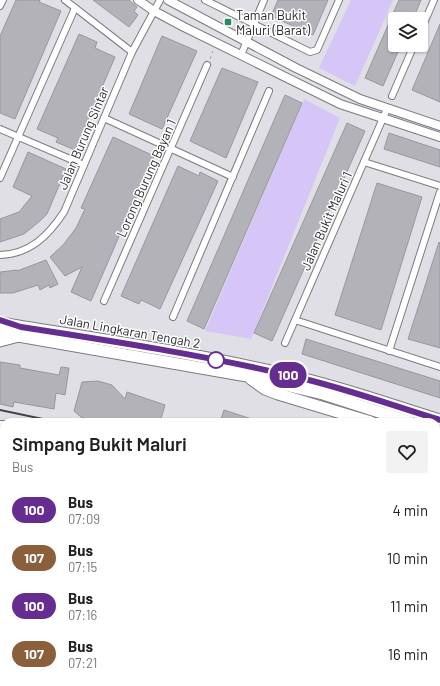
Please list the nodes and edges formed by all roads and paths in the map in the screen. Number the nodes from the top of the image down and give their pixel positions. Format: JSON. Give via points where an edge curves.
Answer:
{"nodes":[{"id":1,"x":3,"y":0,"type":"edge"},
{"id":2,"x":65,"y":0,"type":"edge"},
{"id":3,"x":138,"y":0,"type":"edge"},
{"id":4,"x":160,"y":0,"type":"edge"},
{"id":5,"x":168,"y":0,"type":"edge"},
{"id":6,"x":205,"y":0,"type":"edge"},
{"id":7,"x":264,"y":0,"type":"edge"},
{"id":8,"x":339,"y":0,"type":"edge"},
{"id":9,"x":434,"y":0,"type":"edge"},
{"id":10,"x":0,"y":6,"type":"edge"},
{"id":11,"x":75,"y":8,"type":"junction"},
{"id":12,"x":154,"y":11,"type":"junction"},
{"id":13,"x":428,"y":14,"type":"edge"},
{"id":14,"x":254,"y":25,"type":"junction"},
{"id":15,"x":247,"y":42,"type":"junction"},
{"id":16,"x":217,"y":43,"type":"junction"},
{"id":17,"x":132,"y":52,"type":"junction"},
{"id":18,"x":411,"y":52,"type":"edge"},
{"id":19,"x":241,"y":55,"type":"junction"},
{"id":20,"x":207,"y":65,"type":"joint"},
{"id":21,"x":269,"y":91,"type":"dead end"},
{"id":22,"x":392,"y":96,"type":"dead end"},
{"id":23,"x":387,"y":109,"type":"junction"},
{"id":24,"x":104,"y":118,"type":"junction"},
{"id":25,"x":383,"y":120,"type":"junction"},
{"id":26,"x":440,"y":126,"type":"edge"},
{"id":27,"x":0,"y":129,"type":"edge"},
{"id":28,"x":18,"y":136,"type":"junction"},
{"id":29,"x":440,"y":137,"type":"edge"},
{"id":30,"x":171,"y":148,"type":"junction"},
{"id":31,"x":364,"y":162,"type":"junction"},
{"id":32,"x":84,"y":165,"type":"junction"},
{"id":33,"x":233,"y":177,"type":"junction"},
{"id":34,"x":0,"y":178,"type":"edge"},
{"id":35,"x":440,"y":186,"type":"edge"},
{"id":36,"x":440,"y":192,"type":"edge"},
{"id":37,"x":0,"y":255,"type":"edge"},
{"id":38,"x":104,"y":301,"type":"dead end"},
{"id":39,"x":173,"y":316,"type":"dead end"},
{"id":40,"x":0,"y":320,"type":"edge"},
{"id":41,"x":295,"y":320,"type":"junction"},
{"id":42,"x":0,"y":323,"type":"edge"},
{"id":43,"x":21,"y":332,"type":"junction"},
{"id":44,"x":0,"y":333,"type":"edge"},
{"id":45,"x":0,"y":342,"type":"edge"},
{"id":46,"x":285,"y":343,"type":"dead end"},
{"id":47,"x":389,"y":350,"type":"junction"},
{"id":48,"x":440,"y":367,"type":"edge"},
{"id":49,"x":247,"y":376,"type":"junction"},
{"id":50,"x":358,"y":418,"type":"edge"},
{"id":51,"x":398,"y":418,"type":"edge"},
{"id":52,"x":434,"y":418,"type":"edge"}],
"edges":[{"from":1,"to":10,"type":"street"},
{"from":2,"to":11,"type":"street"},
{"from":3,"to":12,"type":"street"},
{"from":4,"to":12,"type":"street","name":"Jalan Burung Sintar"},
{"from":5,"to":15,"type":"street"},
{"from":6,"to":14,"type":"street"},
{"from":7,"to":14,"type":"street"},
{"from":8,"to":14,"type":"street","via":[[317,50],[310,52]]},
{"from":9,"to":13,"type":"street"},
{"from":11,"to":17,"type":"street"},
{"from":11,"to":28,"type":"street"},
{"from":12,"to":16,"type":"street"},
{"from":12,"to":17,"type":"street","name":"Jalan Burung Sintar"},
{"from":14,"to":15,"type":"street"},
{"from":15,"to":19,"type":"street"},
{"from":15,"to":23,"type":"street","via":[[332,86]]},
{"from":16,"to":19,"type":"street"},
{"from":16,"to":20,"type":"path"},
{"from":17,"to":24,"type":"street","name":"Jalan Burung Sintar"},
{"from":18,"to":22,"type":"street"},
{"from":19,"to":25,"type":"street","via":[[340,104]]},
{"from":20,"to":30,"type":"street","name":"Lorong Burung Bayan 1"},
{"from":21,"to":33,"type":"street"},
{"from":23,"to":25,"type":"street","name":"Jalan Bukit Maluri 1"},
{"from":23,"to":26,"type":"street"},
{"from":24,"to":30,"type":"street"},
{"from":24,"to":32,"type":"street","name":"Jalan Burung Sintar"},
{"from":25,"to":29,"type":"street"},
{"from":25,"to":31,"type":"street","name":"Jalan Bukit Maluri 1"},
{"from":27,"to":28,"type":"street"},
{"from":28,"to":32,"type":"street"},
{"from":28,"to":34,"type":"street"},
{"from":30,"to":33,"type":"street"},
{"from":30,"to":38,"type":"street","name":"Lorong Burung Bayan 1"},
{"from":31,"to":35,"type":"street"},
{"from":31,"to":41,"type":"street","name":"Jalan Bukit Maluri 1"},
{"from":32,"to":37,"type":"street","name":"Jalan Burung Sintar","via":[[64,212],[48,234],[25,250]]},
{"from":33,"to":39,"type":"street"},
{"from":36,"to":47,"type":"street"},
{"from":40,"to":43,"type":"main road"},
{"from":41,"to":46,"type":"street","name":"Jalan Bukit Maluri 1"},
{"from":41,"to":47,"type":"street"},
{"from":42,"to":43,"type":"highway","name":"Jalan Lingkaran Tengah 2"},
{"from":43,"to":44,"type":"highway","name":"Jalan Lingkaran Tengah 2"},
{"from":43,"to":45,"type":"main road"},
{"from":43,"to":49,"type":"highway","name":"Jalan Lingkaran Tengah 2"},
{"from":43,"to":52,"type":"highway","name":"Jalan Lingkaran Tengah 2","via":[[213,359],[325,384]]},
{"from":47,"to":48,"type":"street"},
{"from":49,"to":50,"type":"highway","via":[[265,389],[278,394]]},
{"from":49,"to":51,"type":"highway","name":"Jalan Lingkaran Tengah 2","via":[[323,394]]}]}
